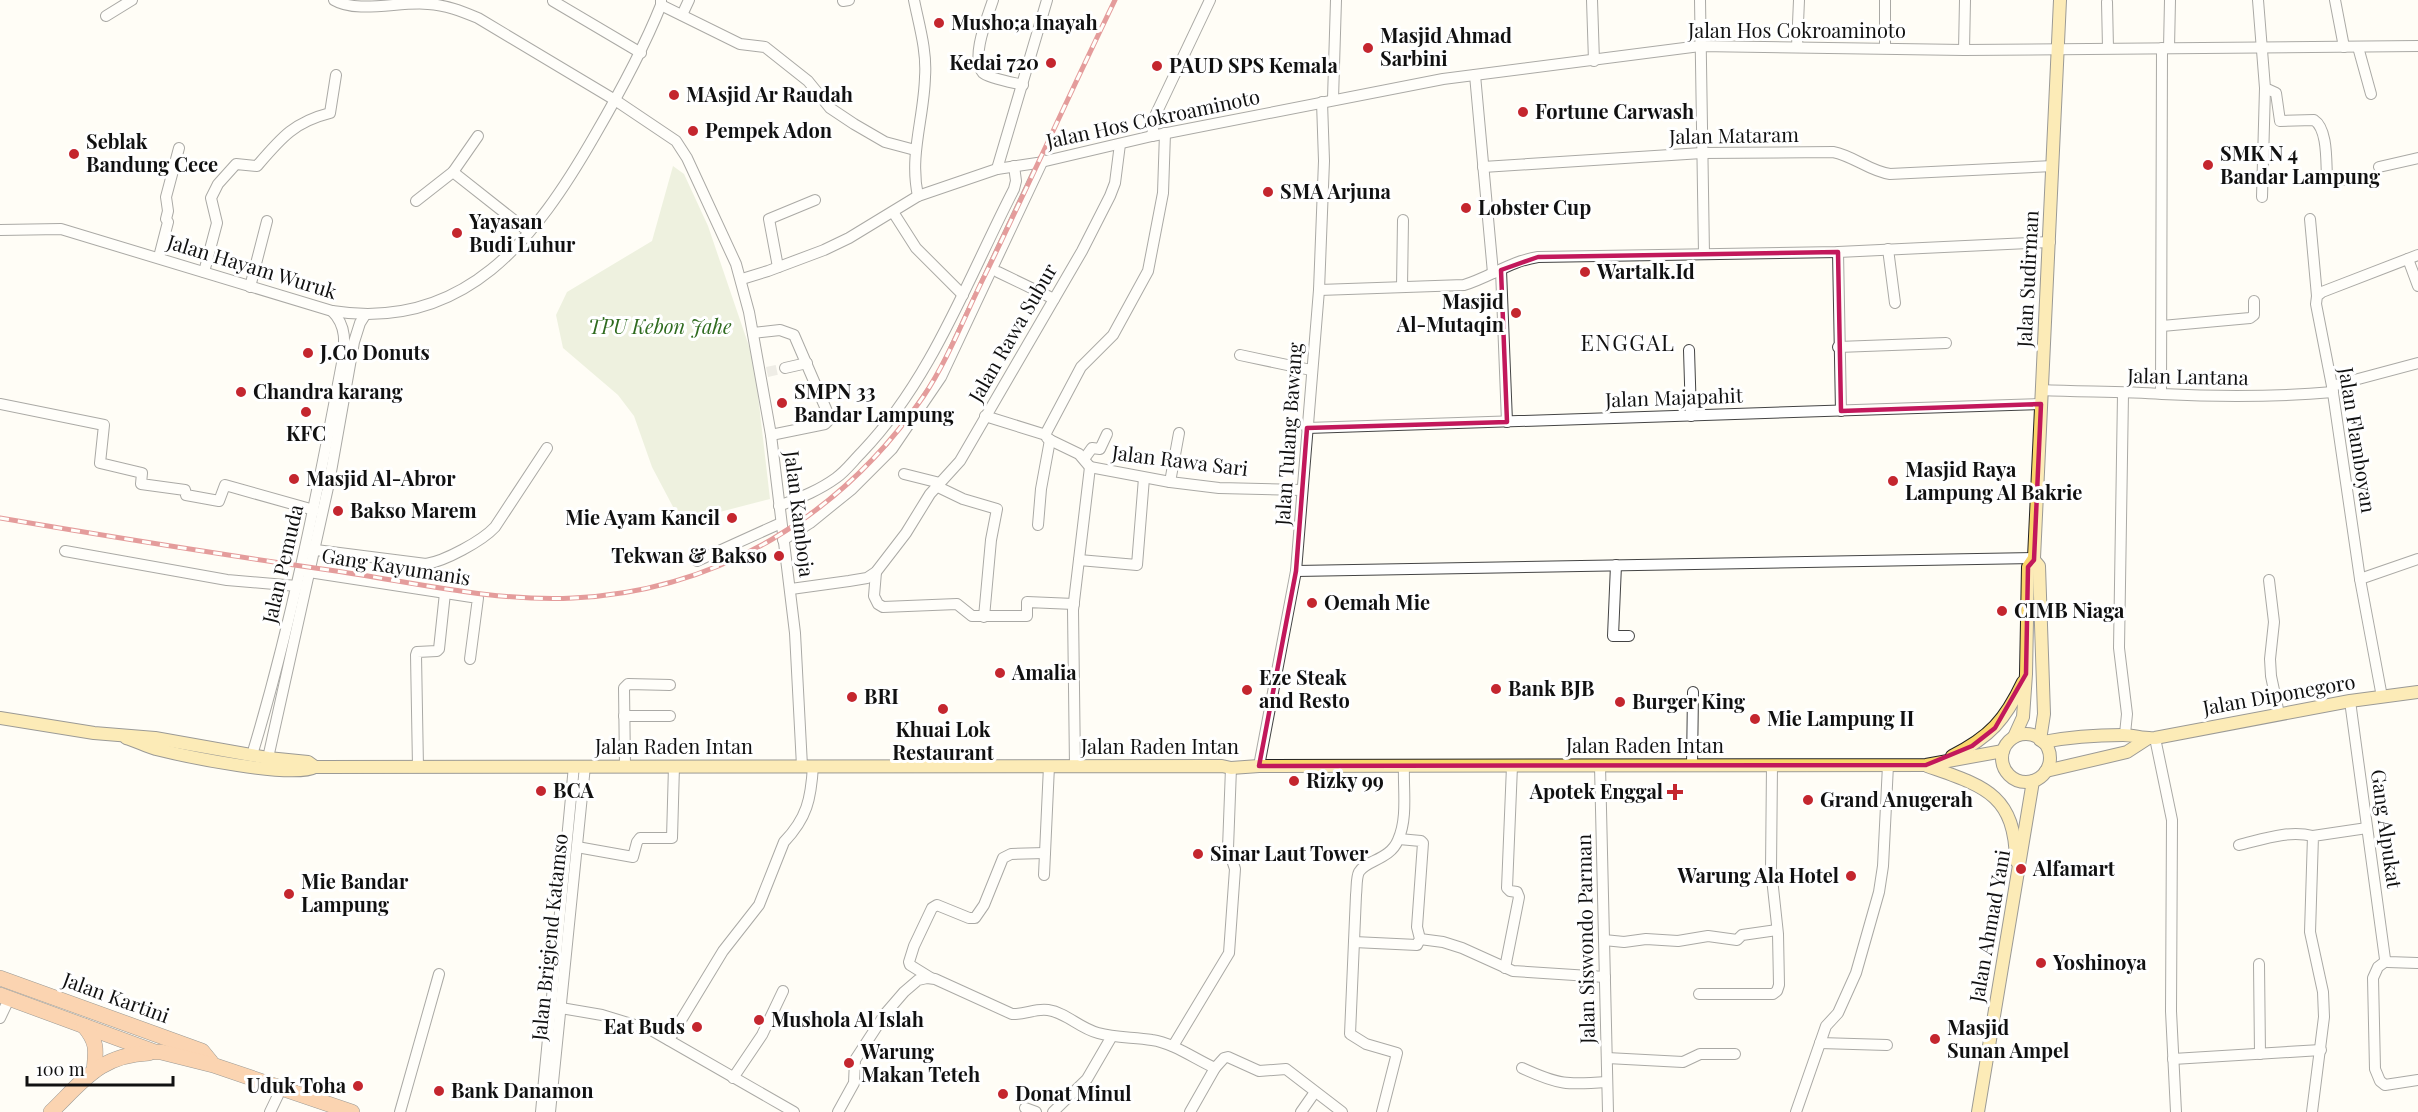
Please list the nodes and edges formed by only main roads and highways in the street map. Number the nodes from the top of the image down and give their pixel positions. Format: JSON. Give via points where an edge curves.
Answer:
{"nodes":[{"id":1,"x":2060,"y":0,"type":"edge"},
{"id":2,"x":2034,"y":559,"type":"junction"},
{"id":3,"x":2026,"y":674,"type":"junction"},
{"id":4,"x":2418,"y":692,"type":"edge"},
{"id":5,"x":0,"y":718,"type":"edge"},
{"id":6,"x":2014,"y":737,"type":"junction"},
{"id":7,"x":126,"y":738,"type":"junction"},
{"id":8,"x":2151,"y":738,"type":"junction"},
{"id":9,"x":2042,"y":741,"type":"junction"},
{"id":10,"x":2003,"y":751,"type":"junction"},
{"id":11,"x":1932,"y":764,"type":"junction"},
{"id":12,"x":315,"y":766,"type":"junction"},
{"id":13,"x":2046,"y":771,"type":"junction"},
{"id":14,"x":2033,"y":781,"type":"junction"},
{"id":15,"x":2016,"y":885,"type":"junction"},
{"id":16,"x":0,"y":978,"type":"edge"},
{"id":17,"x":5,"y":997,"type":"edge"},
{"id":18,"x":83,"y":1026,"type":"junction"},
{"id":19,"x":155,"y":1052,"type":"junction"},
{"id":20,"x":213,"y":1065,"type":"junction"},
{"id":21,"x":94,"y":1071,"type":"junction"},
{"id":22,"x":343,"y":1110,"type":"edge"},
{"id":23,"x":51,"y":1112,"type":"edge"},
{"id":24,"x":1978,"y":1112,"type":"edge"}],
"edges":[{"from":1,"to":2,"type":"main road","name":"Jalan Sudirman"},
{"from":2,"to":3,"type":"main road","name":"Jalan Sudirman","via":[[2028,567]]},
{"from":2,"to":9,"type":"main road","name":"Jalan Sudirman","via":[[2039,566]]},
{"from":3,"to":6,"type":"main road","name":"Jalan Sudirman","via":[[2023,717]]},
{"from":3,"to":11,"type":"main road","via":[[1995,728],[1972,746]]},
{"from":4,"to":8,"type":"main road","name":"Jalan Diponegoro"},
{"from":5,"to":7,"type":"main road","name":"Jalan Raden Intan"},
{"from":6,"to":9,"type":"main road","via":[[2032,735]]},
{"from":6,"to":10,"type":"main road"},
{"from":7,"to":12,"type":"main road","name":"Jalan Raden Intan","via":[[155,738]]},
{"from":7,"to":12,"type":"main road","name":"Jalan Raden Intan","via":[[155,749],[245,765],[308,771]]},
{"from":8,"to":9,"type":"main road","name":"Jalan Diponegoro","via":[[2125,735]]},
{"from":8,"to":13,"type":"main road","name":"Jalan Diponegoro","via":[[2127,753]]},
{"from":9,"to":13,"type":"main road","via":[[2048,751]]},
{"from":10,"to":11,"type":"main road","name":"Jalan Raden Intan"},
{"from":10,"to":14,"type":"main road","via":[[2007,773],[2019,781]]},
{"from":11,"to":12,"type":"main road","name":"Jalan Raden Intan","via":[[1231,768]]},
{"from":11,"to":15,"type":"main road","via":[[1977,784],[2001,804],[2016,846]]},
{"from":13,"to":14,"type":"main road"},
{"from":14,"to":15,"type":"main road","name":"Jalan Ahmad Yani"},
{"from":15,"to":24,"type":"main road","name":"Jalan Ahmad Yani"},
{"from":16,"to":20,"type":"highway","name":"Jalan Kartini","via":[[202,1052]]},
{"from":17,"to":18,"type":"highway","name":"Jalan Kartini"},
{"from":18,"to":19,"type":"highway","name":"Jalan Kartini"},
{"from":18,"to":21,"type":"highway","via":[[96,1044]]},
{"from":19,"to":20,"type":"highway","name":"Jalan Kartini"},
{"from":19,"to":21,"type":"highway","via":[[114,1058]]},
{"from":20,"to":22,"type":"highway","name":"Jalan Kartini"},
{"from":21,"to":23,"type":"highway"}]}
